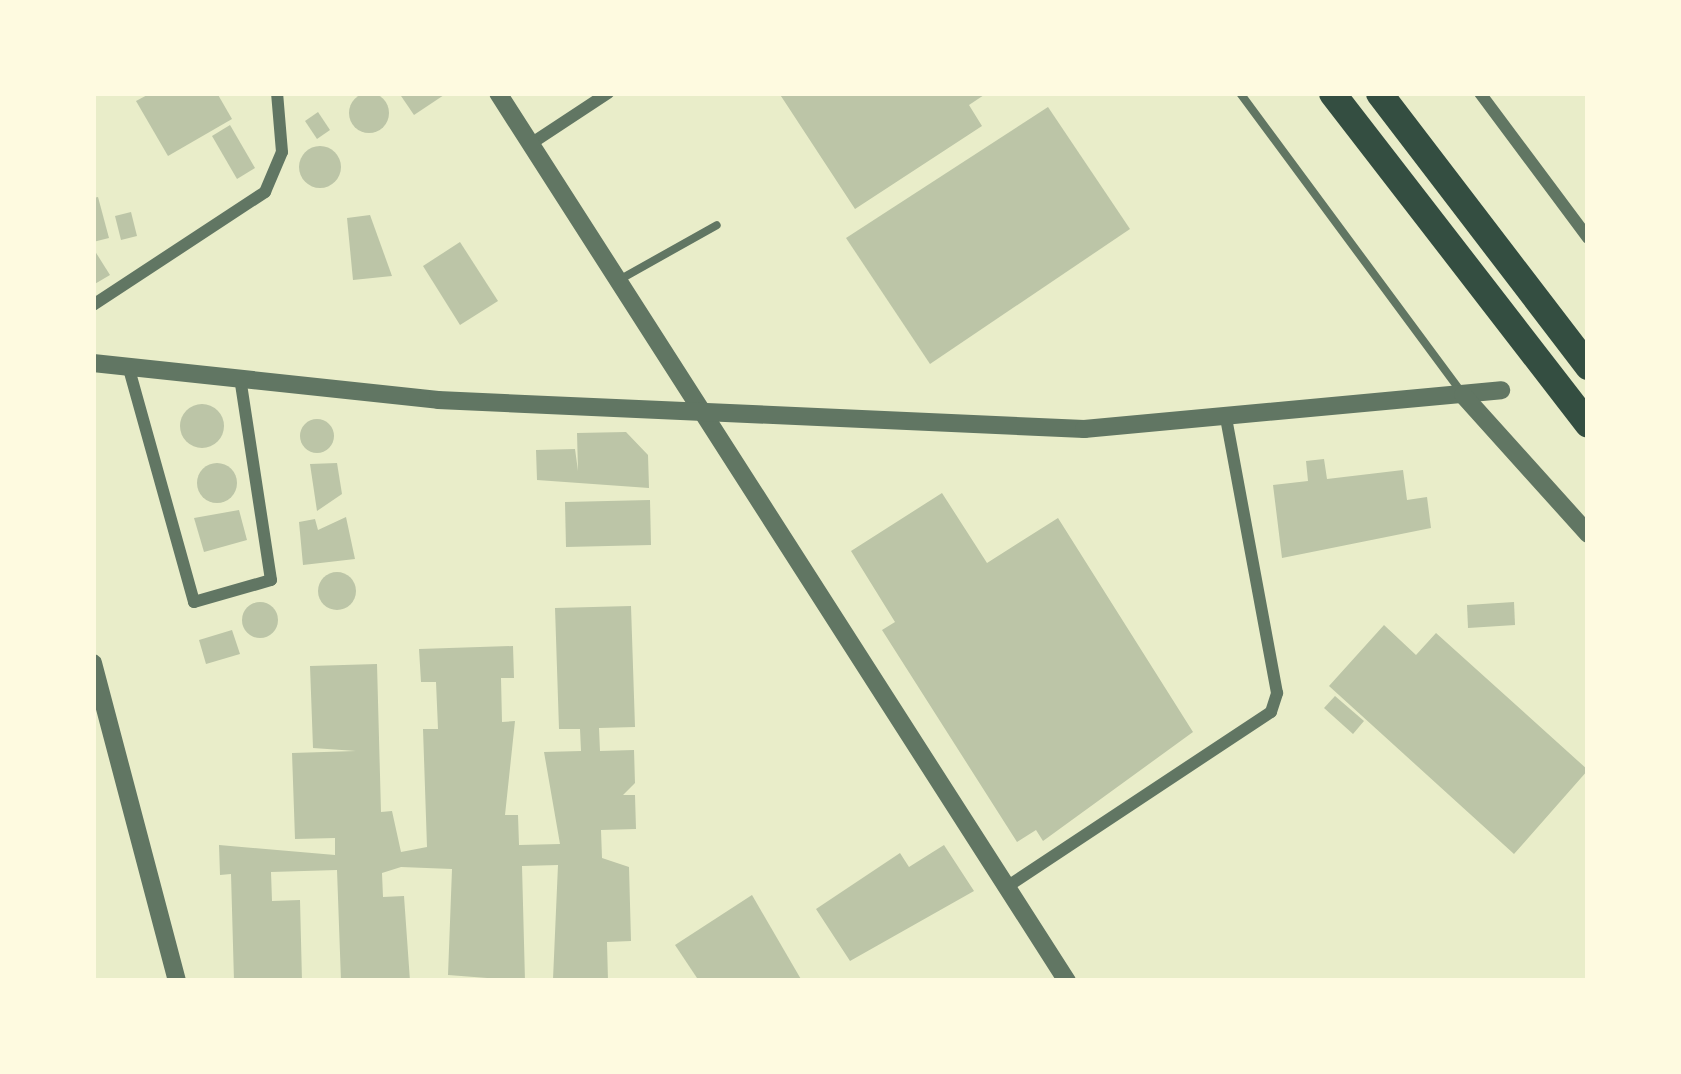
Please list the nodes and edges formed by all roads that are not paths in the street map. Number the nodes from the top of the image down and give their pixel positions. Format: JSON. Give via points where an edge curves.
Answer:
{"nodes":[{"id":1,"x":277,"y":93,"type":"edge"},
{"id":2,"x":498,"y":93,"type":"edge"},
{"id":3,"x":608,"y":93,"type":"edge"},
{"id":4,"x":1240,"y":93,"type":"edge"},
{"id":5,"x":1332,"y":93,"type":"edge"},
{"id":6,"x":1379,"y":93,"type":"edge"},
{"id":7,"x":1480,"y":93,"type":"edge"},
{"id":8,"x":529,"y":145,"type":"junction"},
{"id":9,"x":717,"y":225,"type":"dead end"},
{"id":10,"x":1588,"y":238,"type":"edge"},
{"id":11,"x":612,"y":284,"type":"junction"},
{"id":12,"x":93,"y":304,"type":"edge"},
{"id":13,"x":93,"y":363,"type":"edge"},
{"id":14,"x":1588,"y":366,"type":"edge"},
{"id":15,"x":129,"y":369,"type":"junction"},
{"id":16,"x":241,"y":383,"type":"junction"},
{"id":17,"x":1501,"y":390,"type":"dead end"},
{"id":18,"x":1463,"y":394,"type":"junction"},
{"id":19,"x":696,"y":411,"type":"junction"},
{"id":20,"x":1227,"y":423,"type":"junction"},
{"id":21,"x":1588,"y":424,"type":"edge"},
{"id":22,"x":1588,"y":534,"type":"edge"},
{"id":23,"x":93,"y":663,"type":"edge"},
{"id":24,"x":1005,"y":888,"type":"junction"},
{"id":25,"x":177,"y":981,"type":"edge"},
{"id":26,"x":1067,"y":981,"type":"edge"}],
"edges":[{"from":1,"to":12,"type":"street","via":[[282,152],[265,192]]},
{"from":2,"to":8,"type":"street"},
{"from":3,"to":8,"type":"street"},
{"from":4,"to":18,"type":"lane"},
{"from":5,"to":21,"type":"highway"},
{"from":6,"to":14,"type":"highway"},
{"from":7,"to":10,"type":"street"},
{"from":8,"to":11,"type":"street"},
{"from":9,"to":11,"type":"lane"},
{"from":11,"to":19,"type":"street"},
{"from":13,"to":15,"type":"street"},
{"from":15,"to":16,"type":"street"},
{"from":15,"to":16,"type":"street","via":[[194,602],[271,580]]},
{"from":16,"to":19,"type":"street"},
{"from":17,"to":18,"type":"street"},
{"from":18,"to":20,"type":"street"},
{"from":18,"to":22,"type":"street"},
{"from":19,"to":20,"type":"street","via":[[1084,429]]},
{"from":19,"to":24,"type":"street"},
{"from":20,"to":24,"type":"street","via":[[1277,693],[1270,712]]},
{"from":23,"to":25,"type":"street"},
{"from":24,"to":26,"type":"street"}]}
